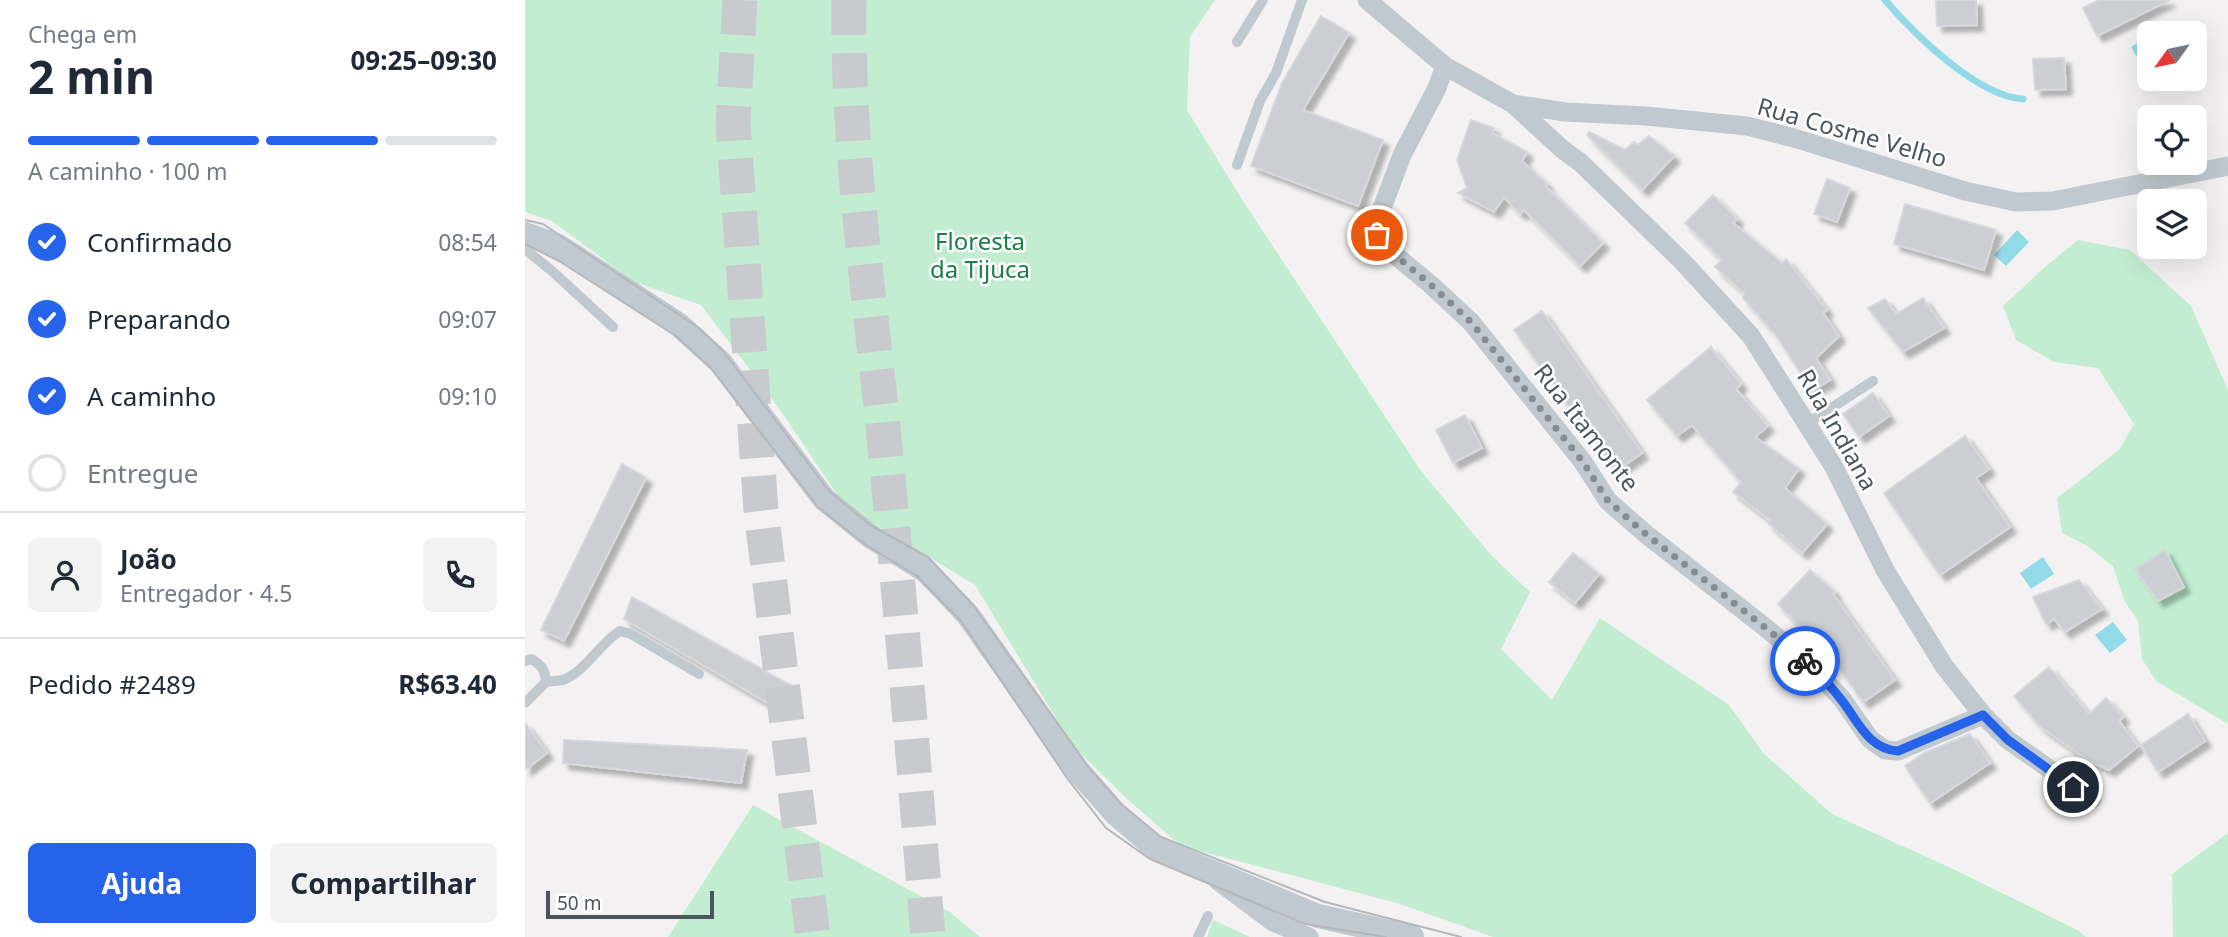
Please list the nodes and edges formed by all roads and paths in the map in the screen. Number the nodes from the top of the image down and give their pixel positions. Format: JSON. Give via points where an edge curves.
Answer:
{"nodes":[{"id":1,"x":1262,"y":0,"type":"edge"},
{"id":2,"x":1302,"y":0,"type":"edge"},
{"id":3,"x":1367,"y":0,"type":"edge"},
{"id":4,"x":1237,"y":42,"type":"dead end"},
{"id":5,"x":1444,"y":66,"type":"junction"},
{"id":6,"x":1513,"y":104,"type":"junction"},
{"id":7,"x":1237,"y":165,"type":"dead end"},
{"id":8,"x":2228,"y":166,"type":"edge"},
{"id":9,"x":525,"y":234,"type":"edge"},
{"id":10,"x":525,"y":249,"type":"edge"},
{"id":11,"x":613,"y":327,"type":"dead end"},
{"id":12,"x":1873,"y":381,"type":"dead end"},
{"id":13,"x":1808,"y":423,"type":"junction"},
{"id":14,"x":525,"y":661,"type":"edge"},
{"id":15,"x":699,"y":674,"type":"dead end"},
{"id":16,"x":546,"y":682,"type":"junction"},
{"id":17,"x":525,"y":703,"type":"edge"},
{"id":18,"x":1983,"y":715,"type":"junction"},
{"id":19,"x":2092,"y":799,"type":"dead end"},
{"id":20,"x":1202,"y":868,"type":"junction"},
{"id":21,"x":1208,"y":916,"type":"dead end"},
{"id":22,"x":1198,"y":937,"type":"edge"},
{"id":23,"x":1309,"y":937,"type":"edge"},
{"id":24,"x":1412,"y":937,"type":"edge"}],
"edges":[{"from":1,"to":4,"type":"lane"},
{"from":2,"to":7,"type":"lane"},
{"from":3,"to":5,"type":"street","name":"Rua Cosme Velho"},
{"from":5,"to":6,"type":"street","name":"Rua Cosme Velho"},
{"from":5,"to":18,"type":"street","name":"Rua Itamonte","via":[[1375,224],[1384,246],[1471,322],[1583,462],[1608,501],[1812,667],[1870,739],[1885,750],[1898,751]]},
{"from":6,"to":8,"type":"street","name":"Rua Cosme Velho","via":[[1747,127],[2016,202],[2053,201]]},
{"from":6,"to":13,"type":"street","name":"Rua Indiana","via":[[1682,261],[1751,336]]},
{"from":9,"to":20,"type":"street","via":[[556,245],[698,340],[721,363],[824,499],[870,536],[926,571],[968,615],[1047,731],[1108,806],[1157,849]]},
{"from":10,"to":11,"type":"lane"},
{"from":12,"to":13,"type":"lane"},
{"from":13,"to":18,"type":"street","name":"Rua Indiana","via":[[1885,570],[1944,666]]},
{"from":14,"to":16,"type":"lane","via":[[539,664]]},
{"from":15,"to":16,"type":"lane","via":[[620,631],[574,674]]},
{"from":16,"to":17,"type":"lane"},
{"from":18,"to":19,"type":"street","name":"Rua Indiana","via":[[2026,754]]},
{"from":20,"to":23,"type":"street","via":[[1273,922]]},
{"from":20,"to":24,"type":"street","via":[[1318,916]]},
{"from":21,"to":22,"type":"lane"}]}
